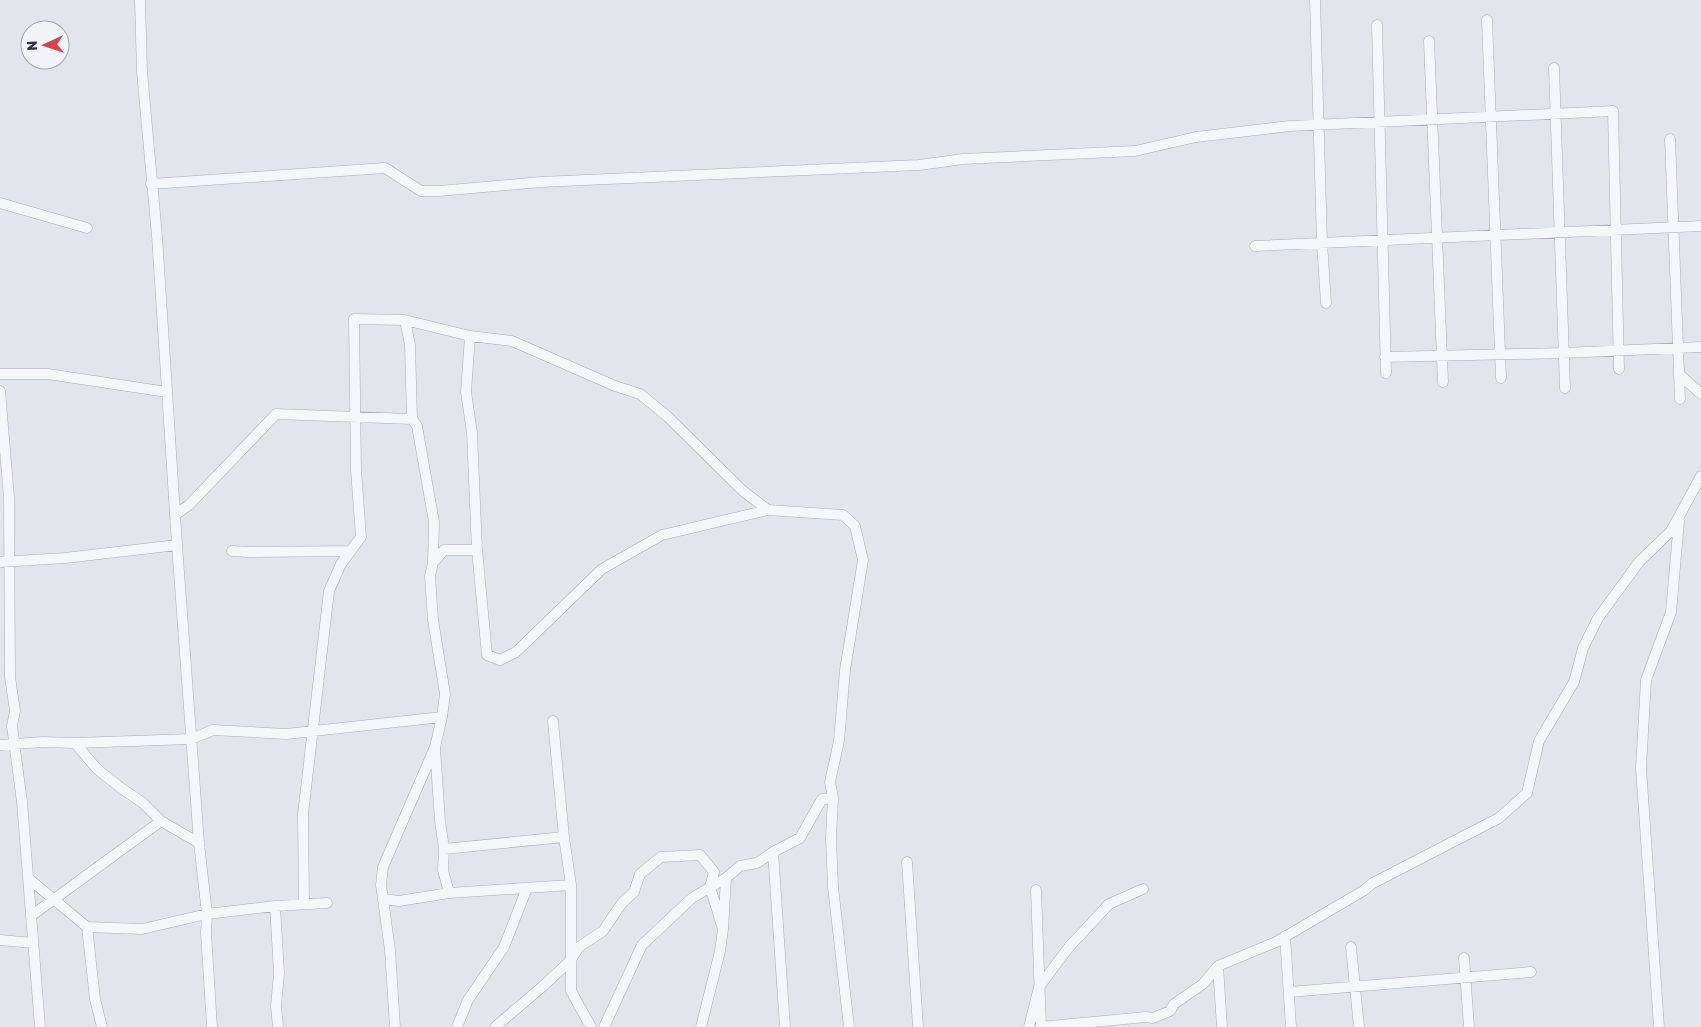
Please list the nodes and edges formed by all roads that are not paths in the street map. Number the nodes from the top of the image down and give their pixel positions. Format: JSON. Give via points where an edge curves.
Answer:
{"nodes":[{"id":1,"x":140,"y":0,"type":"edge"},
{"id":2,"x":1315,"y":0,"type":"edge"},
{"id":3,"x":1487,"y":20,"type":"dead end"},
{"id":4,"x":1376,"y":24,"type":"dead end"},
{"id":5,"x":1429,"y":41,"type":"dead end"},
{"id":6,"x":1554,"y":68,"type":"dead end"},
{"id":7,"x":1554,"y":113,"type":"junction"},
{"id":8,"x":1491,"y":116,"type":"junction"},
{"id":9,"x":1433,"y":119,"type":"junction"},
{"id":10,"x":1380,"y":122,"type":"junction"},
{"id":11,"x":1318,"y":124,"type":"junction"},
{"id":12,"x":1670,"y":139,"type":"dead end"},
{"id":13,"x":151,"y":184,"type":"junction"},
{"id":14,"x":0,"y":203,"type":"edge"},
{"id":15,"x":1701,"y":226,"type":"edge"},
{"id":16,"x":87,"y":228,"type":"dead end"},
{"id":17,"x":1674,"y":228,"type":"junction"},
{"id":18,"x":1616,"y":230,"type":"junction"},
{"id":19,"x":1559,"y":233,"type":"junction"},
{"id":20,"x":1495,"y":236,"type":"junction"},
{"id":21,"x":1437,"y":238,"type":"junction"},
{"id":22,"x":1382,"y":241,"type":"junction"},
{"id":23,"x":1322,"y":244,"type":"junction"},
{"id":24,"x":1255,"y":246,"type":"dead end"},
{"id":25,"x":1326,"y":303,"type":"dead end"},
{"id":26,"x":406,"y":320,"type":"junction"},
{"id":27,"x":470,"y":336,"type":"junction"},
{"id":28,"x":1701,"y":347,"type":"edge"},
{"id":29,"x":1678,"y":348,"type":"junction"},
{"id":30,"x":1619,"y":351,"type":"junction"},
{"id":31,"x":1563,"y":353,"type":"junction"},
{"id":32,"x":1500,"y":355,"type":"junction"},
{"id":33,"x":1441,"y":356,"type":"junction"},
{"id":34,"x":1385,"y":357,"type":"junction"},
{"id":35,"x":1619,"y":369,"type":"dead end"},
{"id":36,"x":1386,"y":373,"type":"dead end"},
{"id":37,"x":0,"y":374,"type":"edge"},
{"id":38,"x":1679,"y":374,"type":"junction"},
{"id":39,"x":1501,"y":378,"type":"dead end"},
{"id":40,"x":1442,"y":382,"type":"dead end"},
{"id":41,"x":1564,"y":388,"type":"dead end"},
{"id":42,"x":0,"y":391,"type":"edge"},
{"id":43,"x":167,"y":392,"type":"junction"},
{"id":44,"x":1701,"y":394,"type":"edge"},
{"id":45,"x":1680,"y":399,"type":"dead end"},
{"id":46,"x":356,"y":416,"type":"junction"},
{"id":47,"x":412,"y":420,"type":"junction"},
{"id":48,"x":1701,"y":476,"type":"edge"},
{"id":49,"x":4,"y":489,"type":"edge"},
{"id":50,"x":768,"y":510,"type":"junction"},
{"id":51,"x":175,"y":515,"type":"junction"},
{"id":52,"x":1679,"y":516,"type":"junction"},
{"id":53,"x":177,"y":544,"type":"junction"},
{"id":54,"x":232,"y":550,"type":"dead end"},
{"id":55,"x":477,"y":550,"type":"junction"},
{"id":56,"x":351,"y":551,"type":"junction"},
{"id":57,"x":5,"y":562,"type":"edge"},
{"id":58,"x":433,"y":563,"type":"junction"},
{"id":59,"x":442,"y":717,"type":"junction"},
{"id":60,"x":552,"y":721,"type":"dead end"},
{"id":61,"x":313,"y":732,"type":"junction"},
{"id":62,"x":192,"y":739,"type":"junction"},
{"id":63,"x":75,"y":743,"type":"junction"},
{"id":64,"x":14,"y":744,"type":"junction"},
{"id":65,"x":0,"y":745,"type":"edge"},
{"id":66,"x":435,"y":747,"type":"junction"},
{"id":67,"x":833,"y":798,"type":"junction"},
{"id":68,"x":161,"y":820,"type":"junction"},
{"id":69,"x":564,"y":837,"type":"junction"},
{"id":70,"x":199,"y":843,"type":"junction"},
{"id":71,"x":444,"y":849,"type":"junction"},
{"id":72,"x":773,"y":852,"type":"junction"},
{"id":73,"x":907,"y":862,"type":"dead end"},
{"id":74,"x":28,"y":878,"type":"junction"},
{"id":75,"x":726,"y":878,"type":"junction"},
{"id":76,"x":571,"y":885,"type":"junction"},
{"id":77,"x":710,"y":887,"type":"junction"},
{"id":78,"x":527,"y":888,"type":"junction"},
{"id":79,"x":1036,"y":890,"type":"dead end"},
{"id":80,"x":1143,"y":890,"type":"dead end"},
{"id":81,"x":449,"y":893,"type":"junction"},
{"id":82,"x":55,"y":899,"type":"junction"},
{"id":83,"x":384,"y":899,"type":"junction"},
{"id":84,"x":327,"y":903,"type":"dead end"},
{"id":85,"x":304,"y":904,"type":"junction"},
{"id":86,"x":275,"y":906,"type":"junction"},
{"id":87,"x":206,"y":914,"type":"junction"},
{"id":88,"x":31,"y":916,"type":"junction"},
{"id":89,"x":87,"y":927,"type":"junction"},
{"id":90,"x":723,"y":929,"type":"junction"},
{"id":91,"x":1285,"y":936,"type":"junction"},
{"id":92,"x":0,"y":940,"type":"edge"},
{"id":93,"x":33,"y":943,"type":"junction"},
{"id":94,"x":1351,"y":947,"type":"dead end"},
{"id":95,"x":1464,"y":958,"type":"dead end"},
{"id":96,"x":570,"y":961,"type":"junction"},
{"id":97,"x":1218,"y":966,"type":"junction"},
{"id":98,"x":1531,"y":972,"type":"dead end"},
{"id":99,"x":1465,"y":977,"type":"junction"},
{"id":100,"x":1039,"y":986,"type":"junction"},
{"id":101,"x":1355,"y":987,"type":"junction"},
{"id":102,"x":1289,"y":992,"type":"junction"},
{"id":103,"x":1154,"y":1022,"type":"edge"},
{"id":104,"x":40,"y":1027,"type":"edge"},
{"id":105,"x":102,"y":1027,"type":"edge"},
{"id":106,"x":212,"y":1027,"type":"edge"},
{"id":107,"x":278,"y":1027,"type":"edge"},
{"id":108,"x":395,"y":1027,"type":"edge"},
{"id":109,"x":457,"y":1027,"type":"edge"},
{"id":110,"x":494,"y":1027,"type":"edge"},
{"id":111,"x":591,"y":1027,"type":"edge"},
{"id":112,"x":604,"y":1027,"type":"edge"},
{"id":113,"x":701,"y":1027,"type":"edge"},
{"id":114,"x":785,"y":1027,"type":"edge"},
{"id":115,"x":849,"y":1027,"type":"edge"},
{"id":116,"x":918,"y":1027,"type":"edge"},
{"id":117,"x":1029,"y":1027,"type":"edge"},
{"id":118,"x":1040,"y":1027,"type":"edge"},
{"id":119,"x":1222,"y":1027,"type":"edge"},
{"id":120,"x":1291,"y":1027,"type":"edge"},
{"id":121,"x":1359,"y":1027,"type":"edge"},
{"id":122,"x":1469,"y":1027,"type":"edge"},
{"id":123,"x":1659,"y":1027,"type":"edge"}],
"edges":[{"from":1,"to":13,"type":"street"},
{"from":2,"to":11,"type":"street"},
{"from":3,"to":8,"type":"street"},
{"from":4,"to":10,"type":"street"},
{"from":5,"to":9,"type":"street"},
{"from":6,"to":7,"type":"street"},
{"from":7,"to":8,"type":"street"},
{"from":7,"to":18,"type":"street","via":[[1612,111]]},
{"from":7,"to":19,"type":"street"},
{"from":8,"to":9,"type":"street"},
{"from":8,"to":20,"type":"street"},
{"from":9,"to":10,"type":"street"},
{"from":9,"to":21,"type":"street"},
{"from":10,"to":11,"type":"street"},
{"from":10,"to":22,"type":"street"},
{"from":11,"to":13,"type":"street","via":[[1196,137],[1135,152],[964,158],[919,165],[541,182],[439,191],[421,191],[385,168]]},
{"from":11,"to":23,"type":"street"},
{"from":12,"to":17,"type":"street"},
{"from":13,"to":43,"type":"street"},
{"from":14,"to":16,"type":"street"},
{"from":15,"to":17,"type":"street"},
{"from":17,"to":18,"type":"street"},
{"from":17,"to":29,"type":"street"},
{"from":18,"to":19,"type":"street"},
{"from":18,"to":30,"type":"street"},
{"from":19,"to":20,"type":"street"},
{"from":19,"to":31,"type":"street"},
{"from":20,"to":21,"type":"street"},
{"from":20,"to":32,"type":"street"},
{"from":21,"to":22,"type":"street"},
{"from":21,"to":33,"type":"street"},
{"from":22,"to":23,"type":"street"},
{"from":22,"to":34,"type":"street"},
{"from":23,"to":24,"type":"street"},
{"from":23,"to":25,"type":"street"},
{"from":26,"to":27,"type":"street"},
{"from":26,"to":46,"type":"street","via":[[354,319]]},
{"from":26,"to":47,"type":"street","via":[[410,344]]},
{"from":27,"to":50,"type":"street","via":[[512,341],[640,394],[743,491]]},
{"from":27,"to":55,"type":"street","via":[[466,392],[472,432]]},
{"from":28,"to":29,"type":"street"},
{"from":29,"to":30,"type":"street"},
{"from":29,"to":38,"type":"street"},
{"from":30,"to":31,"type":"street"},
{"from":30,"to":35,"type":"street"},
{"from":31,"to":32,"type":"street"},
{"from":31,"to":41,"type":"street"},
{"from":32,"to":33,"type":"street"},
{"from":32,"to":39,"type":"street"},
{"from":33,"to":34,"type":"street"},
{"from":33,"to":40,"type":"street"},
{"from":34,"to":36,"type":"street"},
{"from":37,"to":43,"type":"street","via":[[48,374]]},
{"from":38,"to":44,"type":"street"},
{"from":38,"to":45,"type":"street"},
{"from":42,"to":49,"type":"street"},
{"from":43,"to":51,"type":"street"},
{"from":46,"to":47,"type":"street"},
{"from":46,"to":51,"type":"street","via":[[276,414],[189,505]]},
{"from":46,"to":56,"type":"street","via":[[361,537]]},
{"from":47,"to":58,"type":"street","via":[[417,426],[434,522]]},
{"from":48,"to":52,"type":"street"},
{"from":49,"to":57,"type":"street"},
{"from":50,"to":55,"type":"street","via":[[662,535],[602,568],[516,652],[500,660],[487,655]]},
{"from":50,"to":67,"type":"street","via":[[842,515],[855,526],[863,560],[830,782]]},
{"from":51,"to":53,"type":"street"},
{"from":52,"to":91,"type":"street","via":[[1671,531],[1639,562],[1598,618],[1583,648],[1574,682],[1539,741],[1528,793],[1499,818],[1373,884]]},
{"from":52,"to":123,"type":"street","via":[[1671,612],[1646,680],[1641,768]]},
{"from":53,"to":57,"type":"street"},
{"from":53,"to":62,"type":"street"},
{"from":54,"to":56,"type":"street"},
{"from":55,"to":58,"type":"street","via":[[444,550]]},
{"from":56,"to":61,"type":"street","via":[[329,591]]},
{"from":57,"to":64,"type":"street","via":[[10,677],[15,712],[12,726]]},
{"from":58,"to":59,"type":"street","via":[[430,576],[433,620],[445,694]]},
{"from":59,"to":61,"type":"street"},
{"from":59,"to":66,"type":"street"},
{"from":60,"to":69,"type":"street"},
{"from":61,"to":62,"type":"street","via":[[286,734],[213,730]]},
{"from":61,"to":85,"type":"street","via":[[303,814]]},
{"from":62,"to":63,"type":"street"},
{"from":62,"to":70,"type":"street"},
{"from":63,"to":64,"type":"street"},
{"from":63,"to":68,"type":"street","via":[[97,769]]},
{"from":64,"to":65,"type":"street"},
{"from":64,"to":74,"type":"street"},
{"from":66,"to":71,"type":"street"},
{"from":66,"to":83,"type":"street","via":[[383,867],[381,884]]},
{"from":67,"to":72,"type":"street","via":[[822,799],[800,838]]},
{"from":67,"to":115,"type":"street","via":[[833,887]]},
{"from":68,"to":70,"type":"street"},
{"from":68,"to":82,"type":"street"},
{"from":69,"to":71,"type":"street"},
{"from":69,"to":76,"type":"street"},
{"from":70,"to":87,"type":"street"},
{"from":71,"to":81,"type":"street","via":[[443,870]]},
{"from":72,"to":75,"type":"street","via":[[757,862],[740,866]]},
{"from":72,"to":114,"type":"street"},
{"from":73,"to":116,"type":"street"},
{"from":74,"to":82,"type":"street"},
{"from":74,"to":88,"type":"street"},
{"from":75,"to":77,"type":"street"},
{"from":75,"to":90,"type":"street"},
{"from":76,"to":78,"type":"street"},
{"from":76,"to":96,"type":"street"},
{"from":77,"to":90,"type":"street"},
{"from":77,"to":96,"type":"street","via":[[714,872],[700,855],[661,857],[640,874],[634,892],[622,903],[603,931],[579,948]]},
{"from":77,"to":112,"type":"street","via":[[692,898],[642,945]]},
{"from":78,"to":81,"type":"street"},
{"from":78,"to":109,"type":"street","via":[[504,948],[468,1000]]},
{"from":79,"to":100,"type":"street"},
{"from":80,"to":100,"type":"street","via":[[1109,904],[1069,947]]},
{"from":81,"to":83,"type":"street","via":[[398,901]]},
{"from":82,"to":88,"type":"street"},
{"from":82,"to":89,"type":"street"},
{"from":83,"to":108,"type":"street"},
{"from":84,"to":85,"type":"street"},
{"from":85,"to":86,"type":"street"},
{"from":86,"to":87,"type":"street"},
{"from":86,"to":107,"type":"street"},
{"from":87,"to":89,"type":"street","via":[[142,929]]},
{"from":87,"to":106,"type":"street"},
{"from":88,"to":93,"type":"street"},
{"from":89,"to":105,"type":"street","via":[[95,998]]},
{"from":90,"to":113,"type":"street"},
{"from":91,"to":97,"type":"street"},
{"from":91,"to":102,"type":"street"},
{"from":92,"to":93,"type":"street"},
{"from":93,"to":104,"type":"street"},
{"from":94,"to":101,"type":"street"},
{"from":95,"to":99,"type":"street"},
{"from":96,"to":110,"type":"street"},
{"from":96,"to":111,"type":"street","via":[[571,991]]},
{"from":97,"to":103,"type":"street","via":[[1203,984]]},
{"from":97,"to":119,"type":"street"},
{"from":98,"to":99,"type":"street"},
{"from":99,"to":101,"type":"street"},
{"from":99,"to":122,"type":"street"},
{"from":100,"to":117,"type":"street"},
{"from":100,"to":118,"type":"street"},
{"from":101,"to":102,"type":"street"},
{"from":101,"to":121,"type":"street"},
{"from":102,"to":120,"type":"street"},
{"from":103,"to":118,"type":"street","via":[[1146,1017]]}]}
